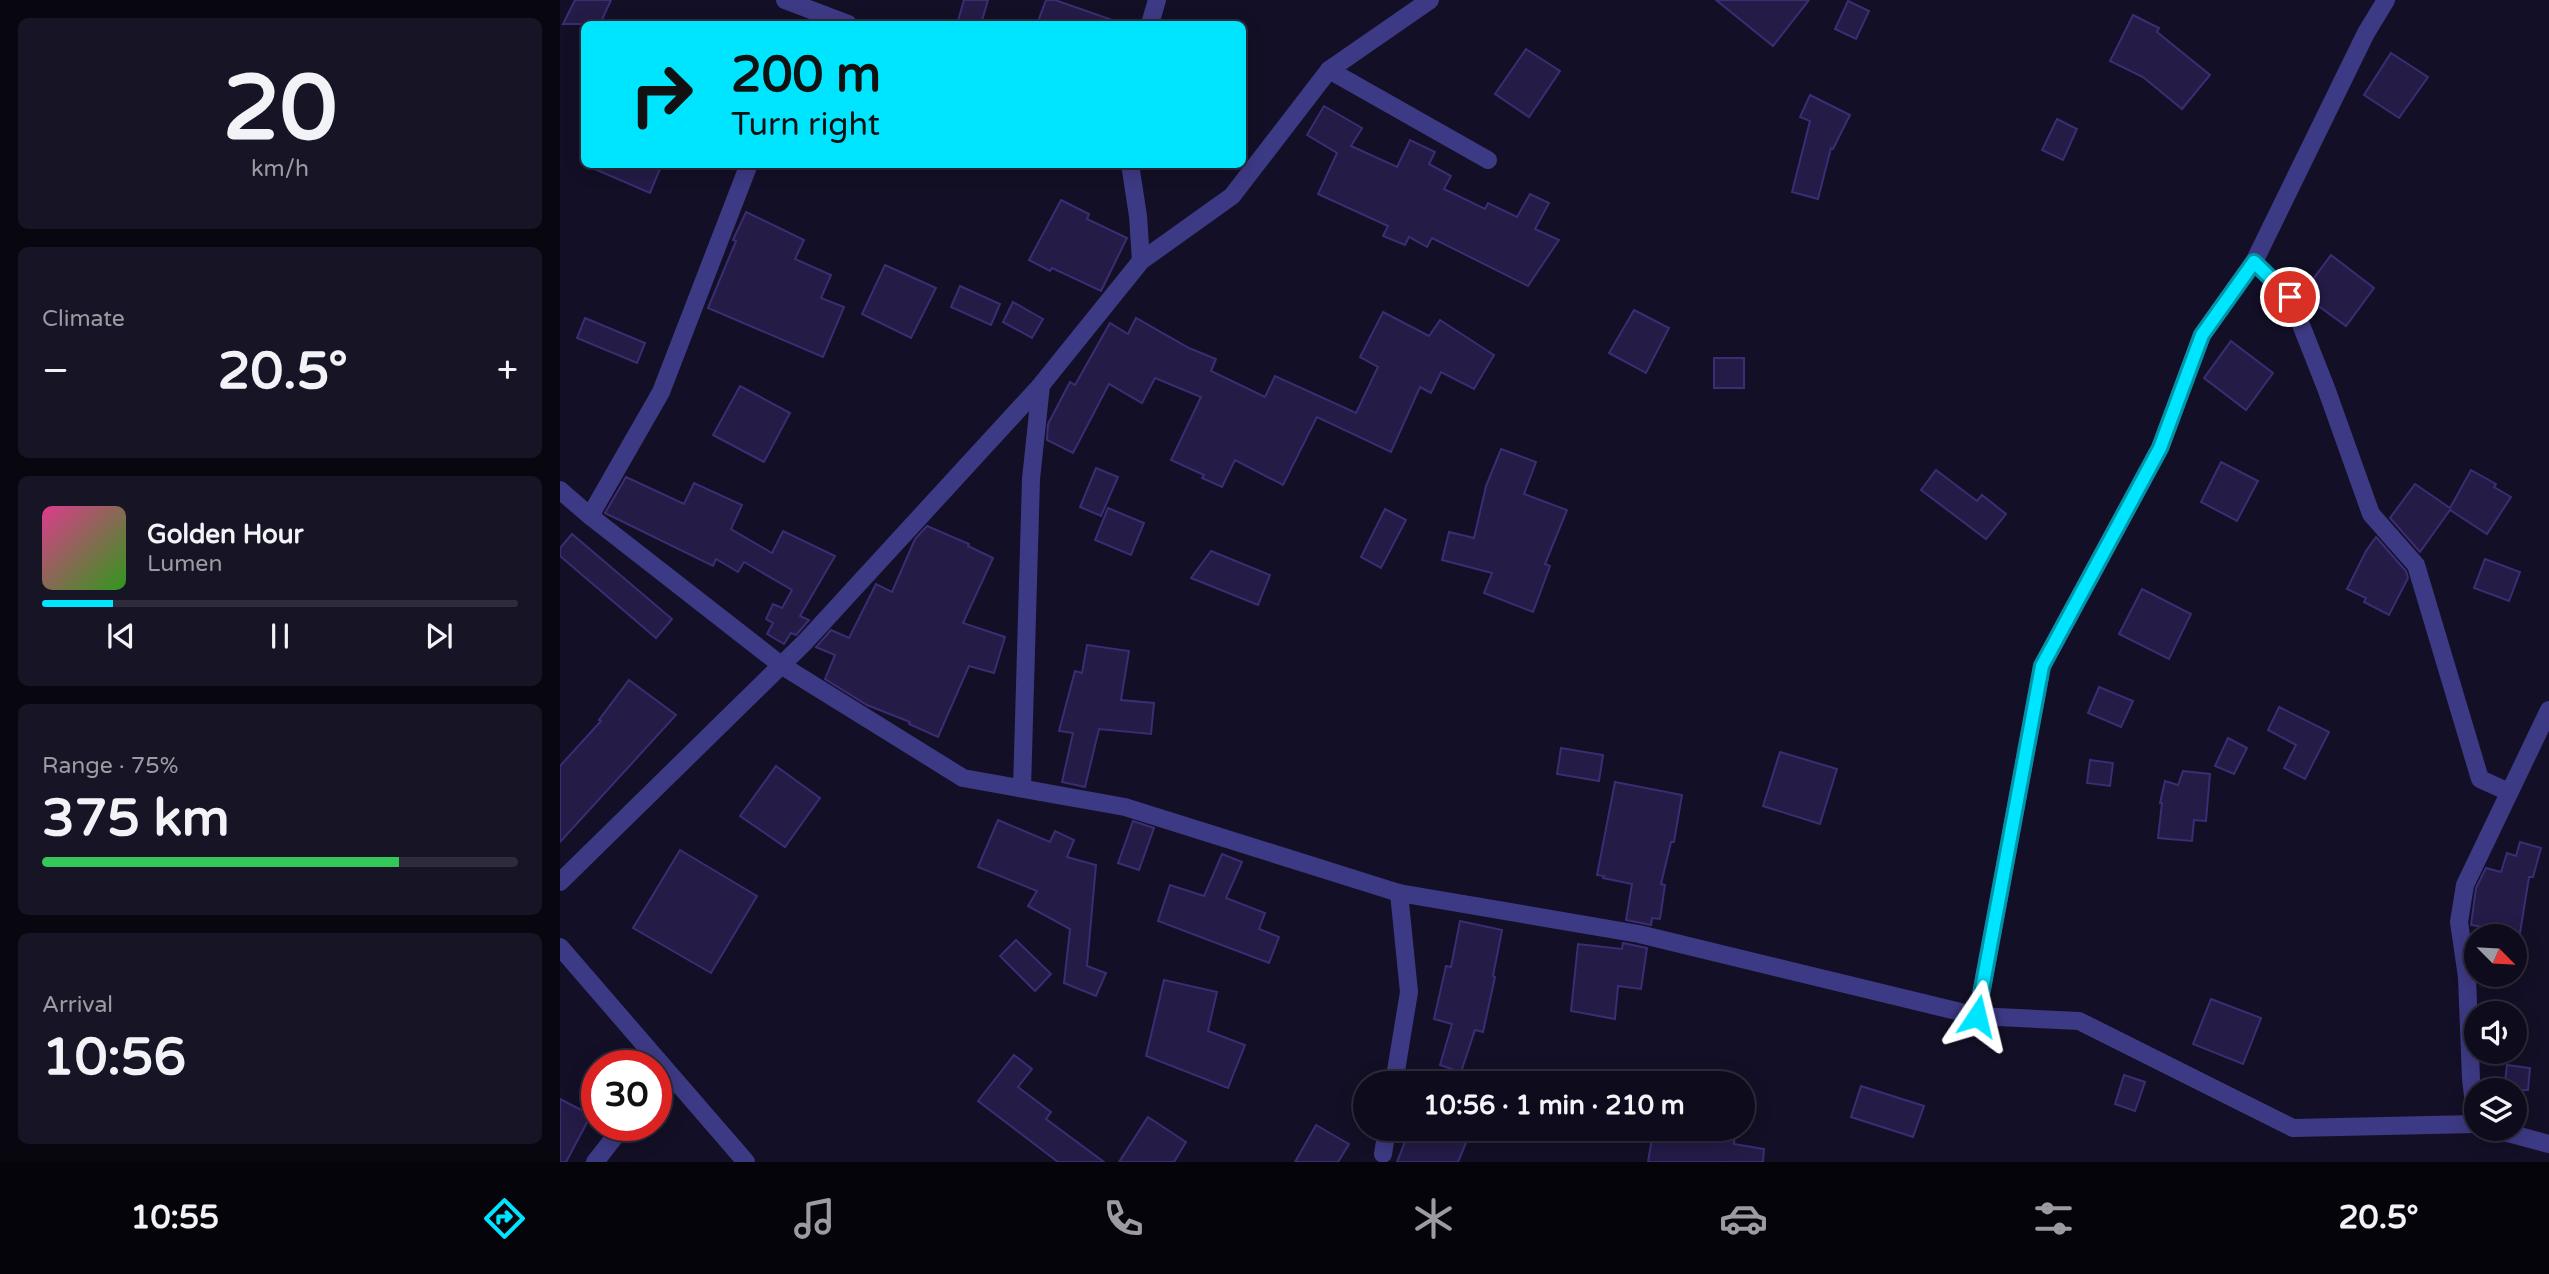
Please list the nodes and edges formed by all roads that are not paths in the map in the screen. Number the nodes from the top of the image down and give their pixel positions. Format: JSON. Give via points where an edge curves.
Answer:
{"nodes":[{"id":1,"x":785,"y":0,"type":"edge"},
{"id":2,"x":1157,"y":0,"type":"edge"},
{"id":3,"x":1430,"y":0,"type":"edge"},
{"id":4,"x":2386,"y":0,"type":"edge"},
{"id":5,"x":809,"y":12,"type":"edge"},
{"id":6,"x":838,"y":21,"type":"edge"},
{"id":7,"x":1151,"y":21,"type":"edge"},
{"id":8,"x":1329,"y":70,"type":"junction"},
{"id":9,"x":1488,"y":160,"type":"dead end"},
{"id":10,"x":747,"y":168,"type":"edge"},
{"id":11,"x":1131,"y":168,"type":"edge"},
{"id":12,"x":1141,"y":261,"type":"junction"},
{"id":13,"x":2254,"y":262,"type":"junction"},
{"id":14,"x":1041,"y":385,"type":"junction"},
{"id":15,"x":560,"y":490,"type":"edge"},
{"id":16,"x":590,"y":516,"type":"junction"},
{"id":17,"x":781,"y":665,"type":"junction"},
{"id":18,"x":2549,"y":710,"type":"edge"},
{"id":19,"x":1022,"y":789,"type":"junction"},
{"id":20,"x":2509,"y":792,"type":"junction"},
{"id":21,"x":560,"y":882,"type":"edge"},
{"id":22,"x":1399,"y":894,"type":"junction"},
{"id":23,"x":560,"y":947,"type":"edge"},
{"id":24,"x":1977,"y":1016,"type":"junction"},
{"id":25,"x":640,"y":1050,"type":"edge"},
{"id":26,"x":1396,"y":1071,"type":"edge"},
{"id":27,"x":2471,"y":1078,"type":"edge"},
{"id":28,"x":672,"y":1088,"type":"edge"},
{"id":29,"x":2464,"y":1123,"type":"edge"},
{"id":30,"x":2527,"y":1138,"type":"edge"},
{"id":31,"x":611,"y":1141,"type":"edge"},
{"id":32,"x":1385,"y":1141,"type":"edge"},
{"id":33,"x":2549,"y":1144,"type":"edge"},
{"id":34,"x":1383,"y":1154,"type":"dead end"},
{"id":35,"x":594,"y":1162,"type":"edge"},
{"id":36,"x":746,"y":1162,"type":"edge"}],
"edges":[{"from":1,"to":5,"type":"street"},
{"from":2,"to":7,"type":"street"},
{"from":3,"to":8,"type":"street"},
{"from":4,"to":13,"type":"street"},
{"from":5,"to":6,"type":"street"},
{"from":8,"to":9,"type":"street"},
{"from":8,"to":12,"type":"street","via":[[1231,196]]},
{"from":10,"to":16,"type":"street","via":[[661,392]]},
{"from":11,"to":12,"type":"street"},
{"from":12,"to":14,"type":"street"},
{"from":13,"to":20,"type":"street","via":[[2290,297],[2371,514],[2416,565],[2480,779]]},
{"from":13,"to":24,"type":"street","via":[[2202,335],[2160,448],[2042,666]]},
{"from":14,"to":17,"type":"street"},
{"from":14,"to":19,"type":"street","via":[[1031,479]]},
{"from":15,"to":16,"type":"street"},
{"from":16,"to":17,"type":"street"},
{"from":17,"to":19,"type":"street","via":[[963,778]]},
{"from":17,"to":21,"type":"street"},
{"from":18,"to":20,"type":"street"},
{"from":19,"to":22,"type":"street","via":[[1125,807]]},
{"from":20,"to":27,"type":"street","via":[[2465,884],[2459,922],[2467,977]]},
{"from":22,"to":24,"type":"street","via":[[1639,934]]},
{"from":22,"to":26,"type":"street","via":[[1409,992]]},
{"from":23,"to":25,"type":"street"},
{"from":24,"to":29,"type":"street","via":[[2079,1021],[2293,1128]]},
{"from":28,"to":36,"type":"street"},
{"from":30,"to":33,"type":"street"},
{"from":31,"to":35,"type":"street"},
{"from":32,"to":34,"type":"street"}]}
